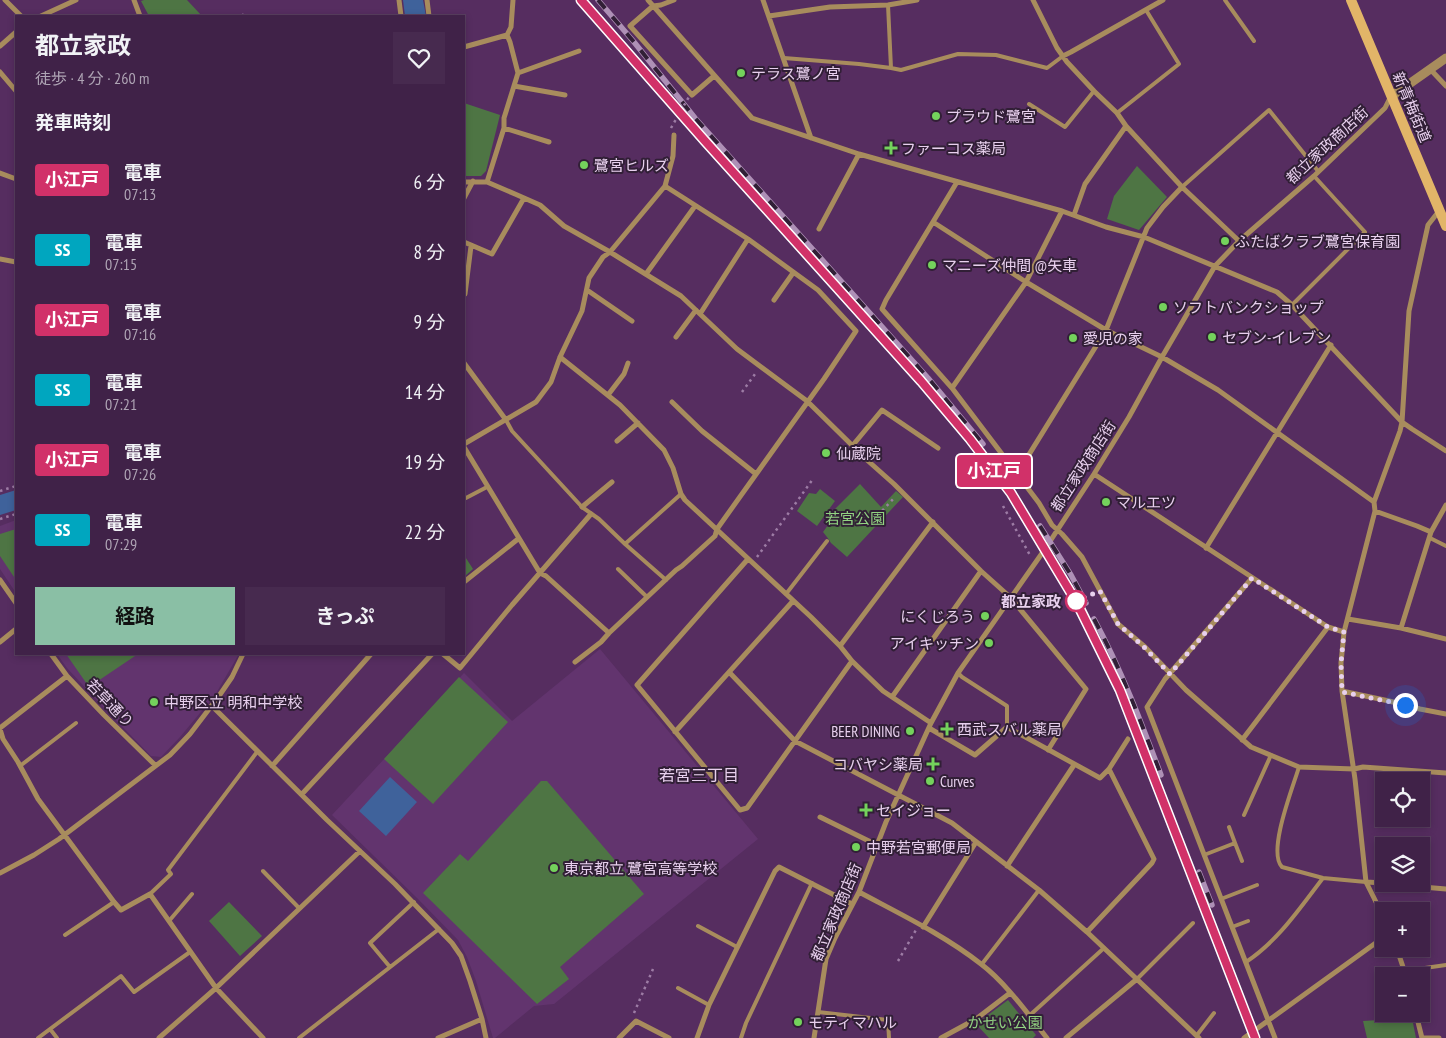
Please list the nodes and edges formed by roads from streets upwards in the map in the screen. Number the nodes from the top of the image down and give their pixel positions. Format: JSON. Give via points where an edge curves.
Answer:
{"nodes":[{"id":1,"x":5,"y":0,"type":"edge"},
{"id":2,"x":76,"y":0,"type":"edge"},
{"id":3,"x":134,"y":0,"type":"edge"},
{"id":4,"x":399,"y":0,"type":"edge"},
{"id":5,"x":427,"y":0,"type":"edge"},
{"id":6,"x":513,"y":0,"type":"edge"},
{"id":7,"x":648,"y":0,"type":"edge"},
{"id":8,"x":674,"y":0,"type":"edge"},
{"id":9,"x":763,"y":0,"type":"edge"},
{"id":10,"x":917,"y":0,"type":"edge"},
{"id":11,"x":1033,"y":0,"type":"edge"},
{"id":12,"x":1163,"y":0,"type":"edge"},
{"id":13,"x":1351,"y":0,"type":"edge"},
{"id":14,"x":1153,"y":2,"type":"edge"},
{"id":15,"x":887,"y":3,"type":"edge"},
{"id":16,"x":653,"y":6,"type":"junction"},
{"id":17,"x":20,"y":15,"type":"edge"},
{"id":18,"x":43,"y":15,"type":"edge"},
{"id":19,"x":140,"y":15,"type":"edge"},
{"id":20,"x":401,"y":15,"type":"edge"},
{"id":21,"x":429,"y":15,"type":"edge"},
{"id":22,"x":769,"y":16,"type":"junction"},
{"id":23,"x":15,"y":33,"type":"edge"},
{"id":24,"x":507,"y":35,"type":"junction"},
{"id":25,"x":0,"y":46,"type":"edge"},
{"id":26,"x":465,"y":47,"type":"edge"},
{"id":27,"x":579,"y":51,"type":"dead end"},
{"id":28,"x":1063,"y":56,"type":"junction"},
{"id":29,"x":1446,"y":58,"type":"edge"},
{"id":30,"x":1430,"y":69,"type":"junction"},
{"id":31,"x":0,"y":72,"type":"edge"},
{"id":32,"x":518,"y":73,"type":"junction"},
{"id":33,"x":714,"y":76,"type":"junction"},
{"id":34,"x":514,"y":86,"type":"junction"},
{"id":35,"x":1446,"y":86,"type":"edge"},
{"id":36,"x":15,"y":90,"type":"edge"},
{"id":37,"x":565,"y":95,"type":"dead end"},
{"id":38,"x":1392,"y":96,"type":"junction"},
{"id":39,"x":1126,"y":126,"type":"junction"},
{"id":40,"x":504,"y":128,"type":"junction"},
{"id":41,"x":674,"y":135,"type":"dead end"},
{"id":42,"x":811,"y":138,"type":"junction"},
{"id":43,"x":549,"y":142,"type":"dead end"},
{"id":44,"x":859,"y":154,"type":"junction"},
{"id":45,"x":0,"y":173,"type":"edge"},
{"id":46,"x":15,"y":179,"type":"edge"},
{"id":47,"x":473,"y":181,"type":"junction"},
{"id":48,"x":465,"y":182,"type":"edge"},
{"id":49,"x":487,"y":182,"type":"junction"},
{"id":50,"x":957,"y":182,"type":"junction"},
{"id":51,"x":665,"y":186,"type":"junction"},
{"id":52,"x":1182,"y":187,"type":"junction"},
{"id":53,"x":465,"y":196,"type":"edge"},
{"id":54,"x":524,"y":198,"type":"junction"},
{"id":55,"x":695,"y":206,"type":"junction"},
{"id":56,"x":1062,"y":211,"type":"junction"},
{"id":57,"x":1440,"y":211,"type":"junction"},
{"id":58,"x":1074,"y":215,"type":"junction"},
{"id":59,"x":933,"y":222,"type":"junction"},
{"id":60,"x":1446,"y":226,"type":"edge"},
{"id":61,"x":819,"y":229,"type":"dead end"},
{"id":62,"x":1144,"y":237,"type":"junction"},
{"id":63,"x":748,"y":239,"type":"junction"},
{"id":64,"x":1239,"y":241,"type":"junction"},
{"id":65,"x":465,"y":243,"type":"edge"},
{"id":66,"x":471,"y":246,"type":"junction"},
{"id":67,"x":610,"y":252,"type":"junction"},
{"id":68,"x":0,"y":259,"type":"edge"},
{"id":69,"x":15,"y":262,"type":"edge"},
{"id":70,"x":1215,"y":266,"type":"junction"},
{"id":71,"x":793,"y":273,"type":"junction"},
{"id":72,"x":646,"y":274,"type":"junction"},
{"id":73,"x":1026,"y":282,"type":"junction"},
{"id":74,"x":587,"y":290,"type":"junction"},
{"id":75,"x":465,"y":294,"type":"edge"},
{"id":76,"x":774,"y":300,"type":"dead end"},
{"id":77,"x":696,"y":310,"type":"junction"},
{"id":78,"x":700,"y":314,"type":"junction"},
{"id":79,"x":632,"y":321,"type":"dead end"},
{"id":80,"x":1106,"y":330,"type":"junction"},
{"id":81,"x":676,"y":337,"type":"dead end"},
{"id":82,"x":1331,"y":346,"type":"junction"},
{"id":83,"x":560,"y":357,"type":"junction"},
{"id":84,"x":1162,"y":357,"type":"junction"},
{"id":85,"x":628,"y":363,"type":"dead end"},
{"id":86,"x":465,"y":364,"type":"edge"},
{"id":87,"x":952,"y":388,"type":"junction"},
{"id":88,"x":608,"y":395,"type":"junction"},
{"id":89,"x":807,"y":401,"type":"junction"},
{"id":90,"x":672,"y":402,"type":"dead end"},
{"id":91,"x":506,"y":420,"type":"junction"},
{"id":92,"x":1402,"y":422,"type":"junction"},
{"id":93,"x":638,"y":423,"type":"junction"},
{"id":94,"x":1277,"y":433,"type":"junction"},
{"id":95,"x":617,"y":442,"type":"dead end"},
{"id":96,"x":465,"y":445,"type":"edge"},
{"id":97,"x":853,"y":445,"type":"junction"},
{"id":98,"x":465,"y":448,"type":"edge"},
{"id":99,"x":938,"y":448,"type":"dead end"},
{"id":100,"x":1446,"y":451,"type":"edge"},
{"id":101,"x":756,"y":474,"type":"junction"},
{"id":102,"x":1017,"y":474,"type":"junction"},
{"id":103,"x":1094,"y":474,"type":"junction"},
{"id":104,"x":612,"y":482,"type":"dead end"},
{"id":105,"x":1374,"y":502,"type":"junction"},
{"id":106,"x":1446,"y":505,"type":"edge"},
{"id":107,"x":582,"y":508,"type":"road end"},
{"id":108,"x":1375,"y":511,"type":"junction"},
{"id":109,"x":591,"y":514,"type":"road end"},
{"id":110,"x":933,"y":522,"type":"junction"},
{"id":111,"x":717,"y":529,"type":"junction"},
{"id":112,"x":1057,"y":530,"type":"junction"},
{"id":113,"x":1430,"y":535,"type":"junction"},
{"id":114,"x":518,"y":539,"type":"junction"},
{"id":115,"x":1206,"y":548,"type":"junction"},
{"id":116,"x":750,"y":561,"type":"junction"},
{"id":117,"x":981,"y":570,"type":"junction"},
{"id":118,"x":540,"y":573,"type":"junction"},
{"id":119,"x":1252,"y":578,"type":"junction"},
{"id":120,"x":0,"y":580,"type":"edge"},
{"id":121,"x":465,"y":581,"type":"edge"},
{"id":122,"x":1010,"y":596,"type":"junction"},
{"id":123,"x":793,"y":601,"type":"junction"},
{"id":124,"x":15,"y":602,"type":"edge"},
{"id":125,"x":1348,"y":619,"type":"junction"},
{"id":126,"x":1328,"y":627,"type":"junction"},
{"id":127,"x":1401,"y":628,"type":"junction"},
{"id":128,"x":15,"y":630,"type":"edge"},
{"id":129,"x":1344,"y":632,"type":"junction"},
{"id":130,"x":609,"y":633,"type":"junction"},
{"id":131,"x":1446,"y":639,"type":"edge"},
{"id":132,"x":0,"y":642,"type":"edge"},
{"id":133,"x":840,"y":646,"type":"junction"},
{"id":134,"x":52,"y":655,"type":"edge"},
{"id":135,"x":243,"y":655,"type":"edge"},
{"id":136,"x":370,"y":655,"type":"edge"},
{"id":137,"x":431,"y":655,"type":"edge"},
{"id":138,"x":444,"y":655,"type":"edge"},
{"id":139,"x":575,"y":662,"type":"dead end"},
{"id":140,"x":852,"y":662,"type":"junction"},
{"id":141,"x":729,"y":672,"type":"junction"},
{"id":142,"x":1170,"y":674,"type":"junction"},
{"id":143,"x":67,"y":676,"type":"junction"},
{"id":144,"x":1342,"y":692,"type":"junction"},
{"id":145,"x":892,"y":697,"type":"junction"},
{"id":146,"x":212,"y":706,"type":"junction"},
{"id":147,"x":1446,"y":714,"type":"edge"},
{"id":148,"x":930,"y":726,"type":"junction"},
{"id":149,"x":0,"y":728,"type":"edge"},
{"id":150,"x":675,"y":732,"type":"junction"},
{"id":151,"x":2,"y":739,"type":"edge"},
{"id":152,"x":1128,"y":739,"type":"dead end"},
{"id":153,"x":1242,"y":740,"type":"junction"},
{"id":154,"x":795,"y":741,"type":"junction"},
{"id":155,"x":1048,"y":750,"type":"junction"},
{"id":156,"x":1074,"y":764,"type":"junction"},
{"id":157,"x":155,"y":766,"type":"junction"},
{"id":158,"x":272,"y":766,"type":"junction"},
{"id":159,"x":1354,"y":769,"type":"junction"},
{"id":160,"x":1109,"y":770,"type":"junction"},
{"id":161,"x":1446,"y":772,"type":"edge"},
{"id":162,"x":302,"y":794,"type":"junction"},
{"id":163,"x":899,"y":795,"type":"junction"},
{"id":164,"x":820,"y":817,"type":"dead end"},
{"id":165,"x":64,"y":835,"type":"junction"},
{"id":166,"x":976,"y":842,"type":"junction"},
{"id":167,"x":877,"y":845,"type":"junction"},
{"id":168,"x":360,"y":852,"type":"junction"},
{"id":169,"x":1007,"y":866,"type":"junction"},
{"id":170,"x":0,"y":873,"type":"edge"},
{"id":171,"x":1366,"y":882,"type":"junction"},
{"id":172,"x":1375,"y":882,"type":"edge"},
{"id":173,"x":1430,"y":888,"type":"edge"},
{"id":174,"x":1446,"y":889,"type":"edge"},
{"id":175,"x":859,"y":892,"type":"junction"},
{"id":176,"x":1376,"y":902,"type":"edge"},
{"id":177,"x":852,"y":904,"type":"junction"},
{"id":178,"x":921,"y":926,"type":"junction"},
{"id":179,"x":1087,"y":932,"type":"junction"},
{"id":180,"x":1375,"y":943,"type":"edge"},
{"id":181,"x":1137,"y":979,"type":"junction"},
{"id":182,"x":216,"y":988,"type":"junction"},
{"id":183,"x":1010,"y":993,"type":"junction"},
{"id":184,"x":482,"y":1019,"type":"junction"},
{"id":185,"x":1268,"y":1020,"type":"junction"},
{"id":186,"x":1418,"y":1022,"type":"edge"},
{"id":187,"x":951,"y":1036,"type":"edge"},
{"id":188,"x":1198,"y":1037,"type":"edge"},
{"id":189,"x":159,"y":1038,"type":"edge"},
{"id":190,"x":263,"y":1038,"type":"edge"},
{"id":191,"x":438,"y":1038,"type":"edge"},
{"id":192,"x":486,"y":1038,"type":"edge"},
{"id":193,"x":619,"y":1038,"type":"edge"},
{"id":194,"x":668,"y":1038,"type":"edge"},
{"id":195,"x":697,"y":1038,"type":"edge"},
{"id":196,"x":814,"y":1038,"type":"edge"},
{"id":197,"x":940,"y":1038,"type":"edge"},
{"id":198,"x":1047,"y":1038,"type":"edge"},
{"id":199,"x":1066,"y":1038,"type":"edge"},
{"id":200,"x":1244,"y":1038,"type":"edge"},
{"id":201,"x":1275,"y":1038,"type":"edge"},
{"id":202,"x":1422,"y":1038,"type":"edge"},
{"id":203,"x":1439,"y":1038,"type":"edge"}],
"edges":[{"from":1,"to":17,"type":"street"},
{"from":2,"to":18,"type":"street"},
{"from":3,"to":19,"type":"street"},
{"from":4,"to":20,"type":"street"},
{"from":5,"to":21,"type":"street"},
{"from":6,"to":24,"type":"street"},
{"from":7,"to":16,"type":"street"},
{"from":8,"to":16,"type":"street"},
{"from":9,"to":22,"type":"street"},
{"from":10,"to":15,"type":"street"},
{"from":11,"to":28,"type":"street"},
{"from":12,"to":14,"type":"street"},
{"from":13,"to":38,"type":"main road","name":"新青梅街道"},
{"from":14,"to":28,"type":"street","via":[[1146,10]]},
{"from":15,"to":22,"type":"street"},
{"from":16,"to":33,"type":"street"},
{"from":16,"to":33,"type":"street","via":[[630,26],[692,95]]},
{"from":22,"to":42,"type":"street"},
{"from":23,"to":25,"type":"street"},
{"from":24,"to":26,"type":"street"},
{"from":24,"to":32,"type":"street"},
{"from":27,"to":32,"type":"street"},
{"from":28,"to":39,"type":"street"},
{"from":29,"to":30,"type":"street"},
{"from":30,"to":35,"type":"street"},
{"from":30,"to":38,"type":"street"},
{"from":31,"to":36,"type":"street"},
{"from":32,"to":34,"type":"street"},
{"from":33,"to":42,"type":"street","via":[[752,118]]},
{"from":34,"to":37,"type":"street"},
{"from":34,"to":40,"type":"street"},
{"from":38,"to":57,"type":"main road","name":"新青梅街道"},
{"from":38,"to":64,"type":"street","name":"都立家政商店街","via":[[1385,108]]},
{"from":39,"to":52,"type":"street"},
{"from":39,"to":58,"type":"street","via":[[1085,184]]},
{"from":40,"to":43,"type":"street"},
{"from":40,"to":49,"type":"street"},
{"from":41,"to":51,"type":"street","via":[[673,156]]},
{"from":42,"to":44,"type":"street"},
{"from":44,"to":50,"type":"street"},
{"from":44,"to":61,"type":"street"},
{"from":45,"to":46,"type":"street"},
{"from":47,"to":48,"type":"street"},
{"from":47,"to":49,"type":"street"},
{"from":47,"to":53,"type":"street"},
{"from":49,"to":54,"type":"street"},
{"from":50,"to":56,"type":"street"},
{"from":50,"to":59,"type":"street"},
{"from":51,"to":55,"type":"street"},
{"from":51,"to":67,"type":"street"},
{"from":52,"to":62,"type":"street","via":[[1147,228]]},
{"from":52,"to":64,"type":"street"},
{"from":54,"to":66,"type":"street","via":[[492,254]]},
{"from":54,"to":67,"type":"street"},
{"from":55,"to":63,"type":"street"},
{"from":55,"to":72,"type":"street"},
{"from":56,"to":58,"type":"street"},
{"from":56,"to":73,"type":"street"},
{"from":57,"to":60,"type":"main road","name":"新青梅街道"},
{"from":57,"to":92,"type":"street","via":[[1428,225],[1409,311]]},
{"from":58,"to":62,"type":"street"},
{"from":59,"to":73,"type":"street"},
{"from":59,"to":87,"type":"street","via":[[882,309]]},
{"from":62,"to":70,"type":"street"},
{"from":62,"to":80,"type":"street"},
{"from":63,"to":71,"type":"street"},
{"from":63,"to":78,"type":"street"},
{"from":64,"to":70,"type":"street","name":"都立家政商店街"},
{"from":65,"to":66,"type":"street"},
{"from":66,"to":75,"type":"street"},
{"from":67,"to":72,"type":"street"},
{"from":67,"to":74,"type":"street","via":[[589,278]]},
{"from":68,"to":69,"type":"street"},
{"from":70,"to":82,"type":"street","via":[[1277,292]]},
{"from":70,"to":84,"type":"street","name":"都立家政商店街"},
{"from":71,"to":76,"type":"street"},
{"from":71,"to":89,"type":"street","via":[[818,290],[856,331]]},
{"from":72,"to":77,"type":"street"},
{"from":73,"to":80,"type":"street"},
{"from":73,"to":87,"type":"street"},
{"from":74,"to":79,"type":"street"},
{"from":74,"to":83,"type":"street","via":[[582,311]]},
{"from":77,"to":78,"type":"street"},
{"from":77,"to":81,"type":"street"},
{"from":78,"to":89,"type":"street","via":[[737,349]]},
{"from":80,"to":84,"type":"street"},
{"from":80,"to":102,"type":"street"},
{"from":82,"to":92,"type":"street"},
{"from":82,"to":94,"type":"street"},
{"from":83,"to":88,"type":"street"},
{"from":83,"to":91,"type":"street","via":[[551,382],[536,402]]},
{"from":84,"to":94,"type":"street","via":[[1218,390]]},
{"from":84,"to":103,"type":"street","name":"都立家政商店街"},
{"from":85,"to":88,"type":"street"},
{"from":86,"to":91,"type":"street"},
{"from":87,"to":102,"type":"street"},
{"from":88,"to":93,"type":"street"},
{"from":89,"to":97,"type":"street"},
{"from":89,"to":101,"type":"street"},
{"from":90,"to":101,"type":"street","via":[[702,432]]},
{"from":91,"to":96,"type":"street"},
{"from":92,"to":100,"type":"street"},
{"from":92,"to":105,"type":"street"},
{"from":93,"to":95,"type":"street"},
{"from":93,"to":111,"type":"street","via":[[664,450],[685,500]]},
{"from":94,"to":105,"type":"street"},
{"from":94,"to":115,"type":"street"},
{"from":97,"to":99,"type":"street","via":[[882,410]]},
{"from":97,"to":110,"type":"street"},
{"from":98,"to":114,"type":"street"},
{"from":101,"to":111,"type":"street"},
{"from":102,"to":112,"type":"street"},
{"from":103,"to":112,"type":"street","name":"都立家政商店街"},
{"from":103,"to":115,"type":"street"},
{"from":104,"to":107,"type":"street"},
{"from":105,"to":108,"type":"street"},
{"from":106,"to":113,"type":"street"},
{"from":108,"to":113,"type":"street","via":[[1417,526]]},
{"from":108,"to":125,"type":"street"},
{"from":109,"to":118,"type":"street"},
{"from":110,"to":117,"type":"street"},
{"from":110,"to":133,"type":"street"},
{"from":111,"to":116,"type":"street"},
{"from":111,"to":130,"type":"street","via":[[715,536]]},
{"from":112,"to":122,"type":"street","name":"都立家政商店街"},
{"from":112,"to":142,"type":"street","via":[[1083,559],[1118,624]]},
{"from":113,"to":127,"type":"street"},
{"from":114,"to":118,"type":"street"},
{"from":114,"to":121,"type":"street"},
{"from":115,"to":119,"type":"street"},
{"from":116,"to":123,"type":"street"},
{"from":116,"to":150,"type":"street","via":[[637,685]]},
{"from":117,"to":122,"type":"street"},
{"from":117,"to":145,"type":"street"},
{"from":118,"to":130,"type":"street"},
{"from":118,"to":138,"type":"street","via":[[460,668]]},
{"from":119,"to":126,"type":"street"},
{"from":119,"to":142,"type":"street"},
{"from":120,"to":124,"type":"street"},
{"from":122,"to":148,"type":"street","name":"都立家政商店街","via":[[958,673]]},
{"from":122,"to":155,"type":"street","via":[[1086,689]]},
{"from":123,"to":133,"type":"street"},
{"from":123,"to":141,"type":"street"},
{"from":125,"to":127,"type":"street"},
{"from":125,"to":129,"type":"street"},
{"from":126,"to":129,"type":"street"},
{"from":126,"to":153,"type":"street"},
{"from":127,"to":131,"type":"street"},
{"from":128,"to":132,"type":"street"},
{"from":129,"to":144,"type":"street"},
{"from":130,"to":139,"type":"street"},
{"from":133,"to":140,"type":"street"},
{"from":134,"to":143,"type":"street","name":"若草通り"},
{"from":135,"to":146,"type":"street"},
{"from":136,"to":158,"type":"street"},
{"from":137,"to":162,"type":"street"},
{"from":140,"to":145,"type":"street"},
{"from":140,"to":154,"type":"street"},
{"from":141,"to":150,"type":"street"},
{"from":141,"to":154,"type":"street"},
{"from":142,"to":153,"type":"street"},
{"from":142,"to":185,"type":"street","via":[[1147,707]]},
{"from":143,"to":149,"type":"street"},
{"from":143,"to":157,"type":"street","name":"若草通り"},
{"from":144,"to":147,"type":"street"},
{"from":144,"to":159,"type":"street"},
{"from":145,"to":148,"type":"street"},
{"from":146,"to":157,"type":"street","via":[[170,755]]},
{"from":146,"to":158,"type":"street"},
{"from":148,"to":155,"type":"street","via":[[975,754],[1006,727]]},
{"from":148,"to":163,"type":"street","name":"都立家政商店街"},
{"from":149,"to":151,"type":"street"},
{"from":150,"to":154,"type":"street","via":[[740,810],[747,808]]},
{"from":151,"to":165,"type":"street"},
{"from":152,"to":160,"type":"street"},
{"from":153,"to":159,"type":"street","via":[[1251,747],[1299,766]]},
{"from":154,"to":163,"type":"street"},
{"from":155,"to":156,"type":"street"},
{"from":156,"to":160,"type":"street","via":[[1100,778]]},
{"from":156,"to":169,"type":"street"},
{"from":157,"to":165,"type":"street"},
{"from":158,"to":162,"type":"street"},
{"from":159,"to":161,"type":"street"},
{"from":159,"to":171,"type":"street"},
{"from":160,"to":179,"type":"street","via":[[1154,859]]},
{"from":162,"to":168,"type":"street"},
{"from":163,"to":166,"type":"street","via":[[952,823]]},
{"from":163,"to":167,"type":"street","name":"都立家政商店街"},
{"from":164,"to":167,"type":"street"},
{"from":165,"to":170,"type":"street"},
{"from":165,"to":182,"type":"street","via":[[121,910],[150,894]]},
{"from":166,"to":169,"type":"street"},
{"from":166,"to":178,"type":"street"},
{"from":167,"to":175,"type":"street","name":"都立家政商店街"},
{"from":168,"to":182,"type":"street"},
{"from":168,"to":184,"type":"street","via":[[452,943],[461,956]]},
{"from":169,"to":179,"type":"street"},
{"from":171,"to":172,"type":"street"},
{"from":171,"to":176,"type":"street"},
{"from":173,"to":174,"type":"street"},
{"from":175,"to":177,"type":"street","name":"都立家政商店街"},
{"from":175,"to":178,"type":"street"},
{"from":177,"to":195,"type":"street","via":[[779,867],[709,1005]]},
{"from":177,"to":196,"type":"street","name":"都立家政商店街","via":[[826,959]]},
{"from":178,"to":183,"type":"street","via":[[982,964]]},
{"from":179,"to":181,"type":"street"},
{"from":180,"to":185,"type":"street"},
{"from":181,"to":188,"type":"street"},
{"from":181,"to":199,"type":"street"},
{"from":182,"to":189,"type":"street"},
{"from":182,"to":190,"type":"street"},
{"from":183,"to":187,"type":"street"},
{"from":183,"to":198,"type":"street"},
{"from":184,"to":191,"type":"street"},
{"from":184,"to":192,"type":"street"},
{"from":185,"to":200,"type":"street"},
{"from":185,"to":201,"type":"street"},
{"from":186,"to":202,"type":"street"},
{"from":187,"to":197,"type":"street"},
{"from":193,"to":194,"type":"street","via":[[636,1021]]},
{"from":202,"to":203,"type":"street"}]}
